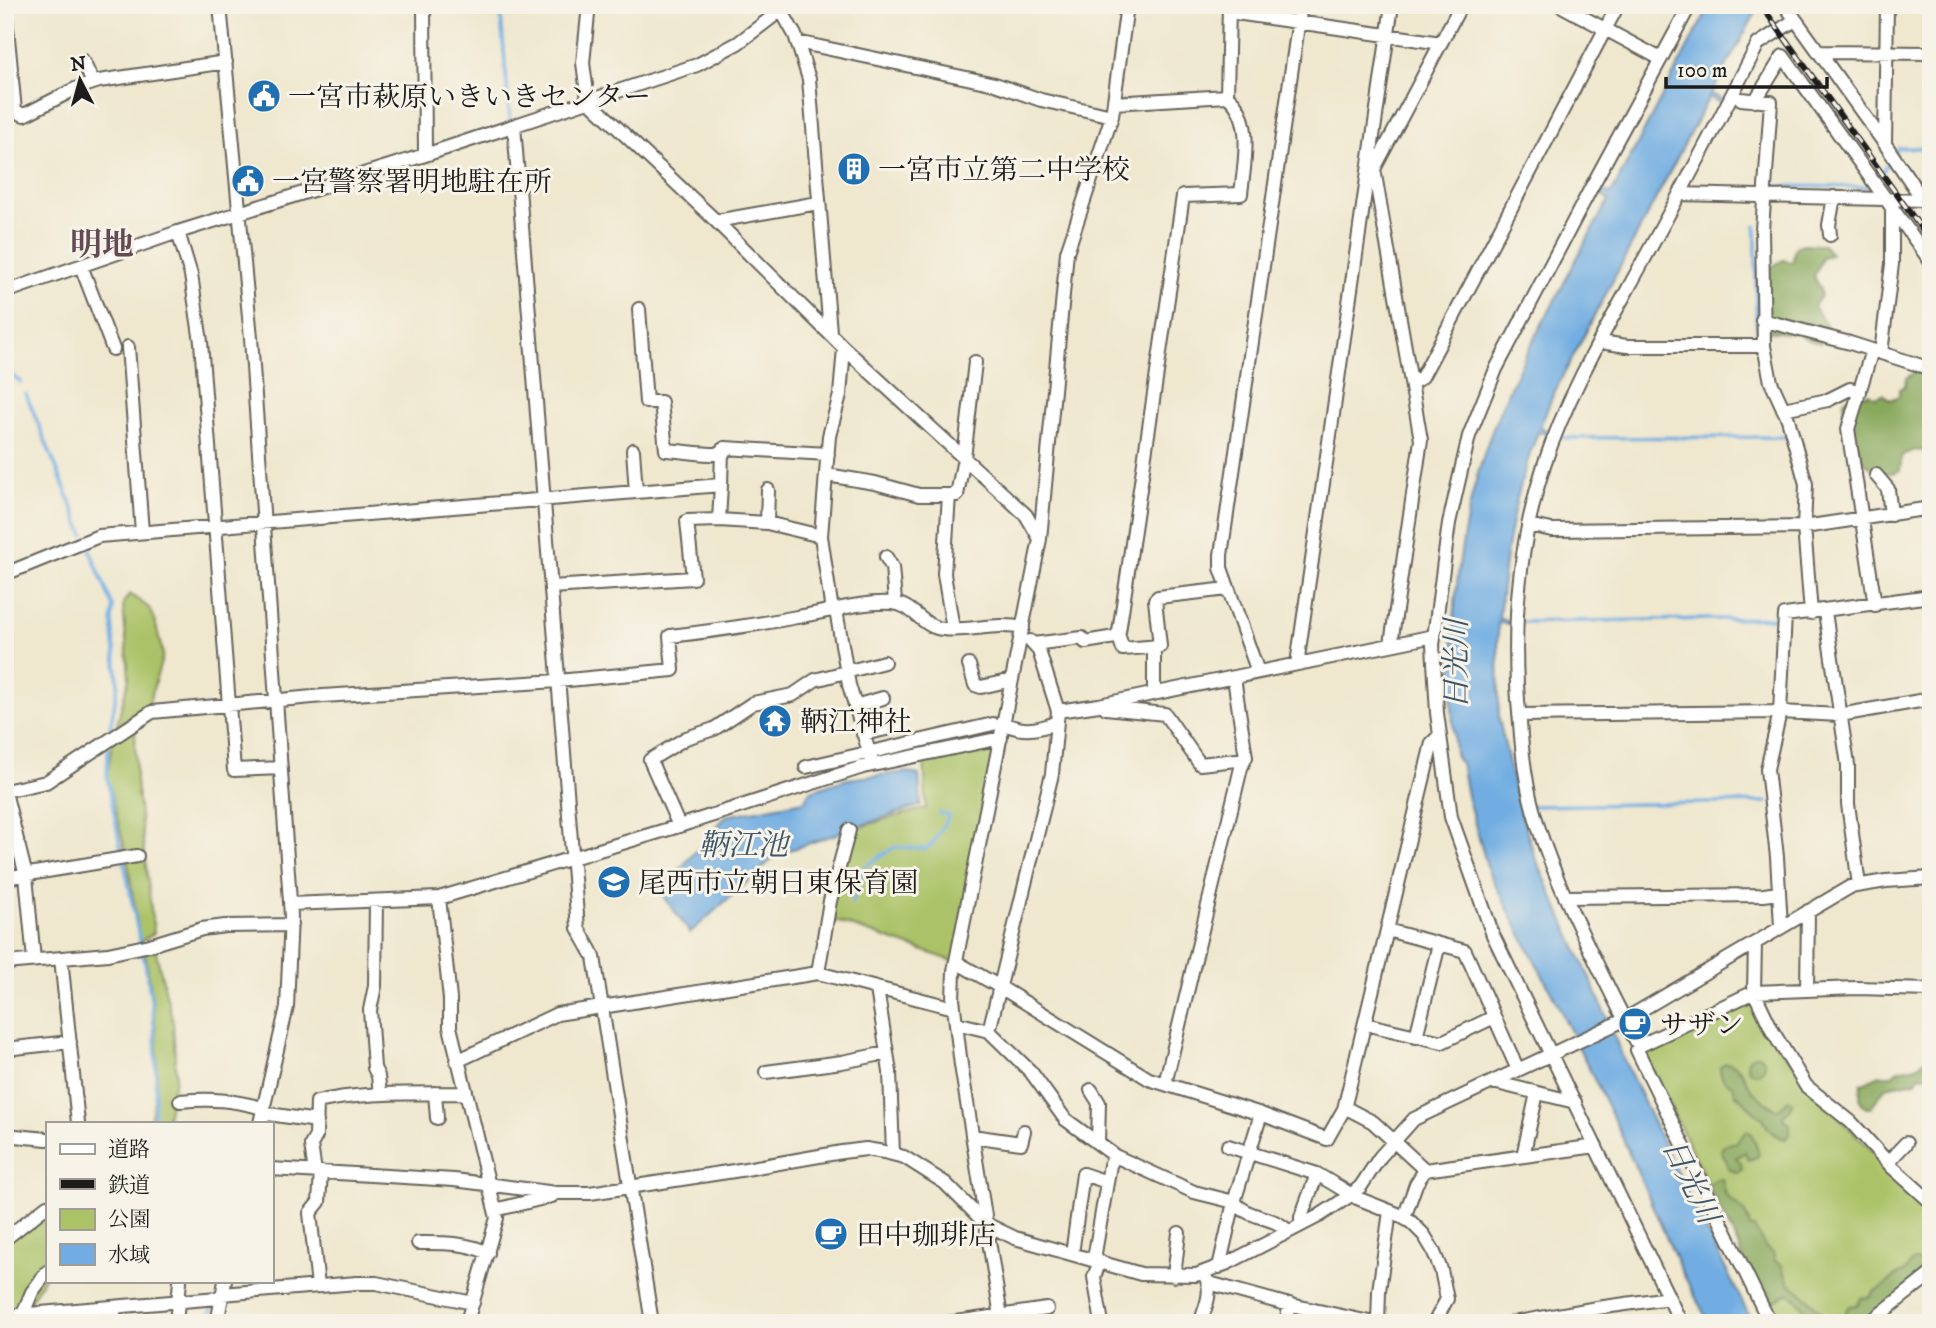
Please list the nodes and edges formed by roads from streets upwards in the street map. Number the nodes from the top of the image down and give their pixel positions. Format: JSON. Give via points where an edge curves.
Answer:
{"nodes":[{"id":1,"x":220,"y":5,"type":"edge"},
{"id":2,"x":424,"y":5,"type":"edge"},
{"id":3,"x":589,"y":5,"type":"edge"},
{"id":4,"x":1127,"y":5,"type":"edge"},
{"id":5,"x":1301,"y":5,"type":"edge"},
{"id":6,"x":1392,"y":5,"type":"edge"},
{"id":7,"x":1461,"y":5,"type":"edge"},
{"id":8,"x":1560,"y":5,"type":"edge"},
{"id":9,"x":1618,"y":5,"type":"edge"},
{"id":10,"x":1690,"y":5,"type":"edge"},
{"id":11,"x":1785,"y":5,"type":"edge"},
{"id":12,"x":1887,"y":5,"type":"edge"},
{"id":13,"x":5,"y":7,"type":"edge"},
{"id":14,"x":785,"y":8,"type":"edge"},
{"id":15,"x":1229,"y":9,"type":"edge"},
{"id":16,"x":1795,"y":20,"type":"junction"},
{"id":17,"x":1299,"y":21,"type":"junction"},
{"id":18,"x":1605,"y":30,"type":"junction"},
{"id":19,"x":1387,"y":35,"type":"junction"},
{"id":20,"x":797,"y":42,"type":"junction"},
{"id":21,"x":1441,"y":43,"type":"junction"},
{"id":22,"x":7,"y":50,"type":"edge"},
{"id":23,"x":1818,"y":52,"type":"junction"},
{"id":24,"x":1887,"y":52,"type":"junction"},
{"id":25,"x":1931,"y":53,"type":"edge"},
{"id":26,"x":1661,"y":59,"type":"junction"},
{"id":27,"x":83,"y":61,"type":"dead end"},
{"id":28,"x":226,"y":62,"type":"junction"},
{"id":29,"x":93,"y":83,"type":"junction"},
{"id":30,"x":1227,"y":96,"type":"junction"},
{"id":31,"x":1741,"y":99,"type":"dead end"},
{"id":32,"x":588,"y":100,"type":"junction"},
{"id":33,"x":1755,"y":101,"type":"junction"},
{"id":34,"x":1113,"y":110,"type":"junction"},
{"id":35,"x":514,"y":126,"type":"junction"},
{"id":36,"x":1885,"y":144,"type":"junction"},
{"id":37,"x":425,"y":155,"type":"junction"},
{"id":38,"x":1372,"y":168,"type":"junction"},
{"id":39,"x":1680,"y":194,"type":"junction"},
{"id":40,"x":1763,"y":197,"type":"junction"},
{"id":41,"x":1834,"y":197,"type":"junction"},
{"id":42,"x":1926,"y":200,"type":"edge"},
{"id":43,"x":1889,"y":202,"type":"junction"},
{"id":44,"x":818,"y":203,"type":"junction"},
{"id":45,"x":1931,"y":212,"type":"edge"},
{"id":46,"x":238,"y":213,"type":"junction"},
{"id":47,"x":716,"y":221,"type":"junction"},
{"id":48,"x":178,"y":232,"type":"junction"},
{"id":49,"x":1830,"y":236,"type":"dead end"},
{"id":50,"x":1931,"y":262,"type":"edge"},
{"id":51,"x":81,"y":265,"type":"junction"},
{"id":52,"x":5,"y":292,"type":"edge"},
{"id":53,"x":639,"y":309,"type":"dead end"},
{"id":54,"x":1762,"y":320,"type":"junction"},
{"id":55,"x":830,"y":332,"type":"junction"},
{"id":56,"x":1600,"y":342,"type":"junction"},
{"id":57,"x":1764,"y":345,"type":"junction"},
{"id":58,"x":128,"y":347,"type":"dead end"},
{"id":59,"x":844,"y":348,"type":"junction"},
{"id":60,"x":113,"y":349,"type":"dead end"},
{"id":61,"x":1877,"y":352,"type":"junction"},
{"id":62,"x":975,"y":362,"type":"dead end"},
{"id":63,"x":1931,"y":369,"type":"edge"},
{"id":64,"x":1412,"y":383,"type":"junction"},
{"id":65,"x":1860,"y":392,"type":"junction"},
{"id":66,"x":1783,"y":409,"type":"junction"},
{"id":67,"x":633,"y":450,"type":"dead end"},
{"id":68,"x":723,"y":454,"type":"junction"},
{"id":69,"x":828,"y":454,"type":"junction"},
{"id":70,"x":964,"y":458,"type":"junction"},
{"id":71,"x":827,"y":475,"type":"junction"},
{"id":72,"x":1876,"y":475,"type":"dead end"},
{"id":73,"x":721,"y":485,"type":"junction"},
{"id":74,"x":768,"y":490,"type":"dead end"},
{"id":75,"x":636,"y":492,"type":"junction"},
{"id":76,"x":949,"y":495,"type":"junction"},
{"id":77,"x":545,"y":499,"type":"junction"},
{"id":78,"x":1931,"y":508,"type":"edge"},
{"id":79,"x":1891,"y":515,"type":"junction"},
{"id":80,"x":1863,"y":519,"type":"junction"},
{"id":81,"x":719,"y":520,"type":"junction"},
{"id":82,"x":263,"y":522,"type":"junction"},
{"id":83,"x":767,"y":523,"type":"junction"},
{"id":84,"x":1528,"y":525,"type":"junction"},
{"id":85,"x":215,"y":526,"type":"junction"},
{"id":86,"x":1804,"y":527,"type":"junction"},
{"id":87,"x":142,"y":532,"type":"junction"},
{"id":88,"x":821,"y":536,"type":"junction"},
{"id":89,"x":1040,"y":539,"type":"junction"},
{"id":90,"x":886,"y":556,"type":"dead end"},
{"id":91,"x":5,"y":574,"type":"edge"},
{"id":92,"x":551,"y":587,"type":"junction"},
{"id":93,"x":1228,"y":589,"type":"junction"},
{"id":94,"x":1931,"y":596,"type":"edge"},
{"id":95,"x":895,"y":602,"type":"junction"},
{"id":96,"x":1875,"y":605,"type":"junction"},
{"id":97,"x":834,"y":610,"type":"junction"},
{"id":98,"x":1825,"y":612,"type":"junction"},
{"id":99,"x":1811,"y":613,"type":"junction"},
{"id":100,"x":953,"y":629,"type":"junction"},
{"id":101,"x":1022,"y":631,"type":"junction"},
{"id":102,"x":1118,"y":634,"type":"junction"},
{"id":103,"x":1434,"y":636,"type":"junction"},
{"id":104,"x":1033,"y":644,"type":"junction"},
{"id":105,"x":1391,"y":644,"type":"junction"},
{"id":106,"x":1154,"y":646,"type":"junction"},
{"id":107,"x":884,"y":662,"type":"dead end"},
{"id":108,"x":1297,"y":664,"type":"junction"},
{"id":109,"x":969,"y":665,"type":"dead end"},
{"id":110,"x":846,"y":670,"type":"junction"},
{"id":111,"x":1258,"y":672,"type":"junction"},
{"id":112,"x":1234,"y":678,"type":"junction"},
{"id":113,"x":1012,"y":680,"type":"junction"},
{"id":114,"x":558,"y":681,"type":"junction"},
{"id":115,"x":1158,"y":693,"type":"junction"},
{"id":116,"x":883,"y":698,"type":"dead end"},
{"id":117,"x":1931,"y":699,"type":"edge"},
{"id":118,"x":276,"y":700,"type":"junction"},
{"id":119,"x":229,"y":704,"type":"junction"},
{"id":120,"x":1099,"y":705,"type":"junction"},
{"id":121,"x":855,"y":706,"type":"junction"},
{"id":122,"x":1780,"y":712,"type":"junction"},
{"id":123,"x":1165,"y":714,"type":"junction"},
{"id":124,"x":1519,"y":715,"type":"junction"},
{"id":125,"x":1840,"y":715,"type":"junction"},
{"id":126,"x":1057,"y":717,"type":"junction"},
{"id":127,"x":999,"y":723,"type":"junction"},
{"id":128,"x":896,"y":727,"type":"dead end"},
{"id":129,"x":863,"y":734,"type":"junction"},
{"id":130,"x":1440,"y":735,"type":"junction"},
{"id":131,"x":1001,"y":738,"type":"junction"},
{"id":132,"x":871,"y":759,"type":"junction"},
{"id":133,"x":1245,"y":759,"type":"junction"},
{"id":134,"x":806,"y":766,"type":"dead end"},
{"id":135,"x":281,"y":768,"type":"junction"},
{"id":136,"x":5,"y":792,"type":"edge"},
{"id":137,"x":679,"y":826,"type":"junction"},
{"id":138,"x":849,"y":830,"type":"dead end"},
{"id":139,"x":137,"y":856,"type":"dead end"},
{"id":140,"x":572,"y":858,"type":"junction"},
{"id":141,"x":26,"y":876,"type":"junction"},
{"id":142,"x":5,"y":878,"type":"edge"},
{"id":143,"x":1931,"y":878,"type":"edge"},
{"id":144,"x":1859,"y":885,"type":"junction"},
{"id":145,"x":1778,"y":893,"type":"junction"},
{"id":146,"x":1565,"y":897,"type":"junction"},
{"id":147,"x":439,"y":898,"type":"junction"},
{"id":148,"x":376,"y":901,"type":"junction"},
{"id":149,"x":290,"y":904,"type":"junction"},
{"id":150,"x":1808,"y":911,"type":"junction"},
{"id":151,"x":291,"y":925,"type":"junction"},
{"id":152,"x":1781,"y":926,"type":"junction"},
{"id":153,"x":1387,"y":930,"type":"junction"},
{"id":154,"x":1755,"y":943,"type":"junction"},
{"id":155,"x":1439,"y":944,"type":"junction"},
{"id":156,"x":61,"y":958,"type":"junction"},
{"id":157,"x":34,"y":960,"type":"junction"},
{"id":158,"x":956,"y":962,"type":"junction"},
{"id":159,"x":5,"y":963,"type":"edge"},
{"id":160,"x":818,"y":973,"type":"junction"},
{"id":161,"x":1000,"y":987,"type":"junction"},
{"id":162,"x":877,"y":989,"type":"junction"},
{"id":163,"x":1807,"y":989,"type":"junction"},
{"id":164,"x":1931,"y":990,"type":"edge"},
{"id":165,"x":1754,"y":992,"type":"junction"},
{"id":166,"x":600,"y":1007,"type":"junction"},
{"id":167,"x":954,"y":1008,"type":"junction"},
{"id":168,"x":1494,"y":1017,"type":"junction"},
{"id":169,"x":1624,"y":1020,"type":"junction"},
{"id":170,"x":956,"y":1023,"type":"junction"},
{"id":171,"x":1365,"y":1024,"type":"junction"},
{"id":172,"x":989,"y":1031,"type":"junction"},
{"id":173,"x":1416,"y":1037,"type":"junction"},
{"id":174,"x":70,"y":1042,"type":"junction"},
{"id":175,"x":1639,"y":1046,"type":"junction"},
{"id":176,"x":5,"y":1049,"type":"edge"},
{"id":177,"x":887,"y":1053,"type":"junction"},
{"id":178,"x":1551,"y":1055,"type":"junction"},
{"id":179,"x":457,"y":1061,"type":"junction"},
{"id":180,"x":1517,"y":1070,"type":"junction"},
{"id":181,"x":766,"y":1072,"type":"dead end"},
{"id":182,"x":1493,"y":1082,"type":"junction"},
{"id":183,"x":1165,"y":1084,"type":"junction"},
{"id":184,"x":1091,"y":1090,"type":"dead end"},
{"id":185,"x":435,"y":1093,"type":"junction"},
{"id":186,"x":465,"y":1093,"type":"junction"},
{"id":187,"x":1537,"y":1093,"type":"junction"},
{"id":188,"x":380,"y":1094,"type":"junction"},
{"id":189,"x":180,"y":1101,"type":"dead end"},
{"id":190,"x":1575,"y":1102,"type":"junction"},
{"id":191,"x":1344,"y":1109,"type":"junction"},
{"id":192,"x":1261,"y":1114,"type":"junction"},
{"id":193,"x":262,"y":1115,"type":"edge"},
{"id":194,"x":437,"y":1118,"type":"dead end"},
{"id":195,"x":317,"y":1121,"type":"junction"},
{"id":196,"x":78,"y":1122,"type":"edge"},
{"id":197,"x":1024,"y":1130,"type":"dead end"},
{"id":198,"x":5,"y":1135,"type":"edge"},
{"id":199,"x":972,"y":1136,"type":"junction"},
{"id":200,"x":46,"y":1139,"type":"edge"},
{"id":201,"x":1393,"y":1141,"type":"junction"},
{"id":202,"x":1098,"y":1143,"type":"junction"},
{"id":203,"x":1906,"y":1143,"type":"dead end"},
{"id":204,"x":1228,"y":1146,"type":"dead end"},
{"id":205,"x":1596,"y":1146,"type":"junction"},
{"id":206,"x":1250,"y":1152,"type":"junction"},
{"id":207,"x":893,"y":1154,"type":"junction"},
{"id":208,"x":1115,"y":1156,"type":"junction"},
{"id":209,"x":1522,"y":1156,"type":"junction"},
{"id":210,"x":1888,"y":1162,"type":"junction"},
{"id":211,"x":273,"y":1169,"type":"edge"},
{"id":212,"x":1425,"y":1170,"type":"junction"},
{"id":213,"x":318,"y":1173,"type":"junction"},
{"id":214,"x":1317,"y":1174,"type":"junction"},
{"id":215,"x":1107,"y":1182,"type":"junction"},
{"id":216,"x":488,"y":1185,"type":"junction"},
{"id":217,"x":629,"y":1187,"type":"junction"},
{"id":218,"x":566,"y":1193,"type":"junction"},
{"id":219,"x":1351,"y":1195,"type":"junction"},
{"id":220,"x":1234,"y":1202,"type":"junction"},
{"id":221,"x":1931,"y":1202,"type":"edge"},
{"id":222,"x":46,"y":1207,"type":"edge"},
{"id":223,"x":495,"y":1210,"type":"junction"},
{"id":224,"x":1390,"y":1211,"type":"junction"},
{"id":225,"x":1404,"y":1218,"type":"junction"},
{"id":226,"x":986,"y":1224,"type":"junction"},
{"id":227,"x":1301,"y":1225,"type":"junction"},
{"id":228,"x":1288,"y":1232,"type":"junction"},
{"id":229,"x":1179,"y":1233,"type":"dead end"},
{"id":230,"x":5,"y":1238,"type":"edge"},
{"id":231,"x":418,"y":1243,"type":"dead end"},
{"id":232,"x":488,"y":1253,"type":"junction"},
{"id":233,"x":1072,"y":1254,"type":"junction"},
{"id":234,"x":1097,"y":1260,"type":"junction"},
{"id":235,"x":1219,"y":1266,"type":"junction"},
{"id":236,"x":46,"y":1273,"type":"edge"},
{"id":237,"x":1931,"y":1274,"type":"edge"},
{"id":238,"x":1174,"y":1276,"type":"junction"},
{"id":239,"x":1205,"y":1278,"type":"junction"},
{"id":240,"x":180,"y":1282,"type":"edge"},
{"id":241,"x":318,"y":1286,"type":"junction"},
{"id":242,"x":224,"y":1287,"type":"edge"},
{"id":243,"x":1669,"y":1298,"type":"junction"},
{"id":244,"x":179,"y":1302,"type":"junction"},
{"id":245,"x":473,"y":1303,"type":"junction"},
{"id":246,"x":1290,"y":1304,"type":"junction"},
{"id":247,"x":115,"y":1308,"type":"junction"},
{"id":248,"x":1047,"y":1309,"type":"dead end"},
{"id":249,"x":22,"y":1316,"type":"junction"},
{"id":250,"x":5,"y":1317,"type":"edge"},
{"id":251,"x":47,"y":1318,"type":"edge"},
{"id":252,"x":1001,"y":1319,"type":"edge"},
{"id":253,"x":112,"y":1323,"type":"edge"},
{"id":254,"x":176,"y":1323,"type":"edge"},
{"id":255,"x":217,"y":1323,"type":"edge"},
{"id":256,"x":470,"y":1323,"type":"edge"},
{"id":257,"x":652,"y":1323,"type":"edge"},
{"id":258,"x":948,"y":1323,"type":"edge"},
{"id":259,"x":1102,"y":1323,"type":"edge"},
{"id":260,"x":1200,"y":1323,"type":"edge"},
{"id":261,"x":1286,"y":1323,"type":"edge"},
{"id":262,"x":1376,"y":1323,"type":"edge"},
{"id":263,"x":1434,"y":1323,"type":"edge"},
{"id":264,"x":1513,"y":1323,"type":"edge"},
{"id":265,"x":1681,"y":1323,"type":"edge"},
{"id":266,"x":1770,"y":1323,"type":"edge"},
{"id":267,"x":1869,"y":1323,"type":"edge"}],
"edges":[{"from":1,"to":28,"type":"street"},
{"from":2,"to":37,"type":"street"},
{"from":3,"to":32,"type":"street","via":[[583,63]]},
{"from":4,"to":34,"type":"street"},
{"from":5,"to":17,"type":"street"},
{"from":6,"to":19,"type":"street"},
{"from":7,"to":21,"type":"street"},
{"from":8,"to":18,"type":"street"},
{"from":9,"to":18,"type":"street"},
{"from":10,"to":26,"type":"street"},
{"from":11,"to":16,"type":"street"},
{"from":12,"to":24,"type":"street"},
{"from":13,"to":22,"type":"street"},
{"from":14,"to":20,"type":"street"},
{"from":14,"to":32,"type":"street","via":[[738,43],[698,65]]},
{"from":15,"to":17,"type":"street"},
{"from":15,"to":30,"type":"street"},
{"from":16,"to":23,"type":"street"},
{"from":16,"to":39,"type":"street","via":[[1758,44]]},
{"from":17,"to":19,"type":"street"},
{"from":17,"to":93,"type":"street","via":[[1221,555]]},
{"from":18,"to":26,"type":"street"},
{"from":18,"to":64,"type":"street","via":[[1422,377]]},
{"from":19,"to":21,"type":"street"},
{"from":19,"to":38,"type":"street"},
{"from":20,"to":34,"type":"street","via":[[995,84],[1041,100]]},
{"from":20,"to":44,"type":"street","via":[[809,79]]},
{"from":21,"to":38,"type":"street"},
{"from":22,"to":29,"type":"street","via":[[15,110],[24,115]]},
{"from":23,"to":24,"type":"street"},
{"from":23,"to":36,"type":"street"},
{"from":24,"to":25,"type":"street"},
{"from":24,"to":36,"type":"street"},
{"from":26,"to":103,"type":"street","via":[[1496,369],[1469,436],[1449,523]]},
{"from":27,"to":29,"type":"street"},
{"from":28,"to":29,"type":"street"},
{"from":28,"to":46,"type":"street"},
{"from":30,"to":34,"type":"street"},
{"from":30,"to":102,"type":"street","via":[[1236,103],[1245,132],[1241,194],[1183,196]]},
{"from":31,"to":33,"type":"street"},
{"from":32,"to":35,"type":"street"},
{"from":32,"to":47,"type":"street"},
{"from":33,"to":40,"type":"street","via":[[1771,102]]},
{"from":33,"to":43,"type":"street","via":[[1783,56]]},
{"from":34,"to":89,"type":"street","via":[[1067,253]]},
{"from":35,"to":37,"type":"street"},
{"from":35,"to":77,"type":"street"},
{"from":36,"to":42,"type":"street"},
{"from":37,"to":46,"type":"street"},
{"from":38,"to":64,"type":"street"},
{"from":38,"to":108,"type":"street"},
{"from":39,"to":40,"type":"street"},
{"from":39,"to":56,"type":"street"},
{"from":40,"to":41,"type":"street"},
{"from":40,"to":54,"type":"street"},
{"from":41,"to":43,"type":"street"},
{"from":41,"to":49,"type":"street"},
{"from":42,"to":43,"type":"street"},
{"from":42,"to":45,"type":"street"},
{"from":43,"to":50,"type":"street"},
{"from":43,"to":61,"type":"street","via":[[1893,250]]},
{"from":44,"to":47,"type":"street"},
{"from":44,"to":55,"type":"street"},
{"from":46,"to":48,"type":"street"},
{"from":46,"to":82,"type":"street"},
{"from":47,"to":55,"type":"street"},
{"from":48,"to":51,"type":"street"},
{"from":48,"to":85,"type":"street","via":[[191,275],[201,342]]},
{"from":51,"to":52,"type":"street"},
{"from":51,"to":60,"type":"street"},
{"from":53,"to":68,"type":"street","via":[[646,402],[661,402],[666,450]]},
{"from":54,"to":57,"type":"street"},
{"from":54,"to":61,"type":"street"},
{"from":55,"to":59,"type":"street"},
{"from":56,"to":57,"type":"street"},
{"from":56,"to":84,"type":"street","via":[[1544,465]]},
{"from":57,"to":66,"type":"street","via":[[1771,382]]},
{"from":58,"to":87,"type":"street"},
{"from":59,"to":69,"type":"street"},
{"from":59,"to":70,"type":"street"},
{"from":61,"to":63,"type":"street"},
{"from":61,"to":65,"type":"street"},
{"from":62,"to":70,"type":"street"},
{"from":64,"to":105,"type":"street","via":[[1421,440]]},
{"from":65,"to":66,"type":"street","via":[[1850,389],[1828,400]]},
{"from":65,"to":80,"type":"street","via":[[1848,429]]},
{"from":66,"to":86,"type":"street","via":[[1807,484]]},
{"from":67,"to":75,"type":"street"},
{"from":68,"to":69,"type":"street","via":[[725,448]]},
{"from":68,"to":73,"type":"street"},
{"from":69,"to":71,"type":"street"},
{"from":70,"to":76,"type":"street","via":[[957,495]]},
{"from":70,"to":89,"type":"street","via":[[1026,515]]},
{"from":71,"to":76,"type":"street","via":[[919,495]]},
{"from":71,"to":88,"type":"street"},
{"from":72,"to":79,"type":"street","via":[[1888,489]]},
{"from":73,"to":75,"type":"street"},
{"from":73,"to":81,"type":"street"},
{"from":74,"to":83,"type":"street"},
{"from":75,"to":77,"type":"street"},
{"from":76,"to":100,"type":"street","via":[[944,574]]},
{"from":77,"to":82,"type":"street"},
{"from":77,"to":92,"type":"street"},
{"from":78,"to":79,"type":"street"},
{"from":79,"to":80,"type":"street"},
{"from":80,"to":86,"type":"street"},
{"from":80,"to":96,"type":"street"},
{"from":81,"to":83,"type":"street"},
{"from":81,"to":92,"type":"street","via":[[687,521],[693,578]]},
{"from":82,"to":85,"type":"street"},
{"from":82,"to":118,"type":"street"},
{"from":83,"to":88,"type":"street"},
{"from":84,"to":86,"type":"street","via":[[1552,530]]},
{"from":84,"to":124,"type":"street","via":[[1515,636]]},
{"from":85,"to":87,"type":"street"},
{"from":85,"to":119,"type":"street"},
{"from":86,"to":99,"type":"street"},
{"from":87,"to":91,"type":"street","via":[[99,536]]},
{"from":88,"to":97,"type":"street"},
{"from":89,"to":101,"type":"street"},
{"from":90,"to":95,"type":"street","via":[[892,567]]},
{"from":92,"to":114,"type":"street"},
{"from":93,"to":106,"type":"street","via":[[1158,597],[1160,646]]},
{"from":93,"to":111,"type":"street"},
{"from":94,"to":96,"type":"street"},
{"from":95,"to":97,"type":"street"},
{"from":95,"to":100,"type":"street","via":[[936,629]]},
{"from":96,"to":98,"type":"street"},
{"from":97,"to":110,"type":"street"},
{"from":97,"to":114,"type":"street","via":[[670,636],[673,670]]},
{"from":98,"to":99,"type":"street"},
{"from":98,"to":125,"type":"street"},
{"from":99,"to":122,"type":"street","via":[[1785,615]]},
{"from":100,"to":101,"type":"street","via":[[999,624]]},
{"from":101,"to":104,"type":"street"},
{"from":101,"to":113,"type":"street"},
{"from":102,"to":104,"type":"street","via":[[1085,642],[1082,638]]},
{"from":102,"to":106,"type":"street","via":[[1123,649]]},
{"from":103,"to":105,"type":"street"},
{"from":103,"to":130,"type":"street"},
{"from":104,"to":126,"type":"street","via":[[1039,651]]},
{"from":105,"to":108,"type":"street"},
{"from":106,"to":115,"type":"street"},
{"from":107,"to":110,"type":"street"},
{"from":108,"to":111,"type":"street"},
{"from":109,"to":113,"type":"street","via":[[975,685]]},
{"from":110,"to":121,"type":"street"},
{"from":110,"to":137,"type":"street","via":[[816,680],[793,695],[753,704],[715,729],[686,738],[650,760]]},
{"from":111,"to":112,"type":"street"},
{"from":112,"to":115,"type":"street"},
{"from":112,"to":133,"type":"street"},
{"from":113,"to":127,"type":"street"},
{"from":114,"to":118,"type":"street"},
{"from":114,"to":140,"type":"street"},
{"from":115,"to":120,"type":"street"},
{"from":115,"to":123,"type":"street"},
{"from":116,"to":121,"type":"street"},
{"from":117,"to":125,"type":"street"},
{"from":118,"to":119,"type":"street"},
{"from":118,"to":135,"type":"street"},
{"from":119,"to":135,"type":"street","via":[[234,770]]},
{"from":119,"to":136,"type":"street","via":[[152,712],[46,782]]},
{"from":120,"to":123,"type":"street"},
{"from":120,"to":126,"type":"street"},
{"from":121,"to":129,"type":"street"},
{"from":122,"to":124,"type":"street"},
{"from":122,"to":125,"type":"street"},
{"from":122,"to":145,"type":"street","via":[[1767,769]]},
{"from":123,"to":133,"type":"street","via":[[1200,764]]},
{"from":124,"to":146,"type":"street","via":[[1533,809]]},
{"from":125,"to":144,"type":"street"},
{"from":126,"to":127,"type":"street","via":[[1031,729],[1014,730]]},
{"from":126,"to":161,"type":"street","via":[[1052,774]]},
{"from":127,"to":131,"type":"street"},
{"from":127,"to":132,"type":"street"},
{"from":128,"to":129,"type":"street"},
{"from":129,"to":132,"type":"street"},
{"from":130,"to":153,"type":"street","via":[[1432,743]]},
{"from":130,"to":178,"type":"street","via":[[1451,817],[1493,935]]},
{"from":131,"to":132,"type":"street"},
{"from":131,"to":158,"type":"street"},
{"from":132,"to":134,"type":"street"},
{"from":132,"to":137,"type":"street"},
{"from":133,"to":183,"type":"street"},
{"from":135,"to":149,"type":"street"},
{"from":136,"to":141,"type":"street"},
{"from":137,"to":140,"type":"street"},
{"from":138,"to":160,"type":"street","via":[[830,901]]},
{"from":139,"to":141,"type":"street"},
{"from":140,"to":147,"type":"street"},
{"from":140,"to":166,"type":"street","via":[[578,928],[594,957]]},
{"from":141,"to":142,"type":"street"},
{"from":141,"to":157,"type":"street"},
{"from":143,"to":144,"type":"street"},
{"from":144,"to":150,"type":"street"},
{"from":145,"to":146,"type":"street"},
{"from":145,"to":152,"type":"street"},
{"from":146,"to":169,"type":"street"},
{"from":147,"to":148,"type":"street"},
{"from":147,"to":179,"type":"street"},
{"from":148,"to":149,"type":"street"},
{"from":148,"to":188,"type":"street","via":[[375,986],[370,1010]]},
{"from":149,"to":151,"type":"street"},
{"from":150,"to":152,"type":"street"},
{"from":150,"to":163,"type":"street"},
{"from":151,"to":156,"type":"street","via":[[202,929],[108,954]]},
{"from":151,"to":193,"type":"street","via":[[288,1007]]},
{"from":152,"to":154,"type":"street"},
{"from":153,"to":155,"type":"street"},
{"from":153,"to":171,"type":"street"},
{"from":154,"to":165,"type":"street"},
{"from":154,"to":169,"type":"street"},
{"from":155,"to":168,"type":"street","via":[[1465,951]]},
{"from":155,"to":173,"type":"street"},
{"from":156,"to":157,"type":"street"},
{"from":156,"to":174,"type":"street"},
{"from":157,"to":159,"type":"street"},
{"from":158,"to":161,"type":"street"},
{"from":158,"to":167,"type":"street"},
{"from":160,"to":162,"type":"street"},
{"from":160,"to":166,"type":"street"},
{"from":161,"to":172,"type":"street"},
{"from":161,"to":183,"type":"street","via":[[1149,1079]]},
{"from":162,"to":167,"type":"street"},
{"from":162,"to":177,"type":"street"},
{"from":163,"to":164,"type":"street"},
{"from":163,"to":165,"type":"street"},
{"from":165,"to":175,"type":"street"},
{"from":165,"to":210,"type":"street","via":[[1806,1086],[1851,1122]]},
{"from":166,"to":179,"type":"street","via":[[558,1014]]},
{"from":166,"to":217,"type":"street"},
{"from":167,"to":170,"type":"street"},
{"from":168,"to":173,"type":"street","via":[[1442,1042]]},
{"from":168,"to":180,"type":"street"},
{"from":169,"to":175,"type":"street"},
{"from":169,"to":178,"type":"street"},
{"from":170,"to":172,"type":"street"},
{"from":170,"to":199,"type":"street"},
{"from":171,"to":173,"type":"street"},
{"from":171,"to":191,"type":"street"},
{"from":172,"to":202,"type":"street","via":[[1031,1072],[1065,1119]]},
{"from":174,"to":176,"type":"street"},
{"from":174,"to":196,"type":"street"},
{"from":175,"to":266,"type":"street","via":[[1637,1050]]},
{"from":177,"to":181,"type":"street"},
{"from":177,"to":207,"type":"street"},
{"from":178,"to":180,"type":"street"},
{"from":178,"to":190,"type":"street"},
{"from":179,"to":186,"type":"street"},
{"from":180,"to":182,"type":"street"},
{"from":182,"to":187,"type":"street"},
{"from":182,"to":201,"type":"street","via":[[1420,1115]]},
{"from":183,"to":192,"type":"street"},
{"from":184,"to":202,"type":"street","via":[[1099,1103]]},
{"from":185,"to":186,"type":"street"},
{"from":185,"to":188,"type":"street"},
{"from":185,"to":194,"type":"street"},
{"from":186,"to":216,"type":"street"},
{"from":187,"to":190,"type":"street"},
{"from":187,"to":209,"type":"street"},
{"from":188,"to":195,"type":"street","via":[[317,1102]]},
{"from":189,"to":193,"type":"street","via":[[230,1100]]},
{"from":190,"to":205,"type":"street"},
{"from":191,"to":192,"type":"street","via":[[1328,1139]]},
{"from":191,"to":201,"type":"street","via":[[1373,1122]]},
{"from":192,"to":206,"type":"street"},
{"from":193,"to":195,"type":"street"},
{"from":195,"to":213,"type":"street","via":[[311,1145]]},
{"from":197,"to":199,"type":"street","via":[[1021,1143]]},
{"from":198,"to":200,"type":"street"},
{"from":199,"to":226,"type":"street"},
{"from":201,"to":212,"type":"street"},
{"from":201,"to":219,"type":"street"},
{"from":202,"to":208,"type":"street"},
{"from":203,"to":210,"type":"street"},
{"from":204,"to":206,"type":"street"},
{"from":205,"to":209,"type":"street"},
{"from":205,"to":243,"type":"street"},
{"from":206,"to":214,"type":"street"},
{"from":206,"to":220,"type":"street"},
{"from":207,"to":217,"type":"street","via":[[866,1149],[842,1152]]},
{"from":207,"to":226,"type":"street","via":[[945,1183]]},
{"from":208,"to":215,"type":"street"},
{"from":208,"to":220,"type":"street","via":[[1194,1192]]},
{"from":209,"to":212,"type":"street"},
{"from":210,"to":221,"type":"street"},
{"from":211,"to":213,"type":"street"},
{"from":212,"to":225,"type":"street"},
{"from":213,"to":216,"type":"street"},
{"from":213,"to":241,"type":"street","via":[[318,1202],[310,1213]]},
{"from":214,"to":219,"type":"street"},
{"from":214,"to":227,"type":"street"},
{"from":215,"to":233,"type":"street","via":[[1083,1174]]},
{"from":215,"to":234,"type":"street"},
{"from":216,"to":218,"type":"street"},
{"from":216,"to":223,"type":"street"},
{"from":217,"to":218,"type":"street"},
{"from":217,"to":257,"type":"street"},
{"from":218,"to":223,"type":"street"},
{"from":219,"to":224,"type":"street"},
{"from":219,"to":227,"type":"street"},
{"from":220,"to":228,"type":"street","via":[[1243,1212],[1283,1225]]},
{"from":220,"to":235,"type":"street"},
{"from":222,"to":230,"type":"street"},
{"from":223,"to":232,"type":"street"},
{"from":224,"to":225,"type":"street"},
{"from":224,"to":262,"type":"street","via":[[1378,1258]]},
{"from":225,"to":263,"type":"street","via":[[1424,1235],[1441,1270],[1447,1299]]},
{"from":226,"to":233,"type":"street","via":[[1015,1238]]},
{"from":226,"to":252,"type":"street"},
{"from":227,"to":228,"type":"street"},
{"from":228,"to":235,"type":"street"},
{"from":229,"to":238,"type":"street"},
{"from":231,"to":232,"type":"street","via":[[455,1243]]},
{"from":232,"to":245,"type":"street"},
{"from":233,"to":234,"type":"street"},
{"from":234,"to":238,"type":"street","via":[[1141,1274]]},
{"from":234,"to":259,"type":"street","via":[[1094,1277]]},
{"from":235,"to":239,"type":"street"},
{"from":236,"to":249,"type":"street"},
{"from":237,"to":267,"type":"street"},
{"from":238,"to":239,"type":"street"},
{"from":239,"to":246,"type":"street"},
{"from":239,"to":260,"type":"street","via":[[1209,1290]]},
{"from":240,"to":244,"type":"street"},
{"from":241,"to":242,"type":"street"},
{"from":241,"to":245,"type":"street","via":[[376,1283]]},
{"from":242,"to":244,"type":"street","via":[[218,1298]]},
{"from":242,"to":255,"type":"street"},
{"from":243,"to":264,"type":"street"},
{"from":243,"to":265,"type":"street"},
{"from":244,"to":247,"type":"street"},
{"from":244,"to":254,"type":"street"},
{"from":245,"to":256,"type":"street"},
{"from":246,"to":261,"type":"street"},
{"from":246,"to":262,"type":"street"},
{"from":247,"to":251,"type":"street"},
{"from":247,"to":253,"type":"street"},
{"from":248,"to":252,"type":"street"},
{"from":249,"to":250,"type":"street"},
{"from":249,"to":251,"type":"street"},
{"from":252,"to":258,"type":"street"}]}
